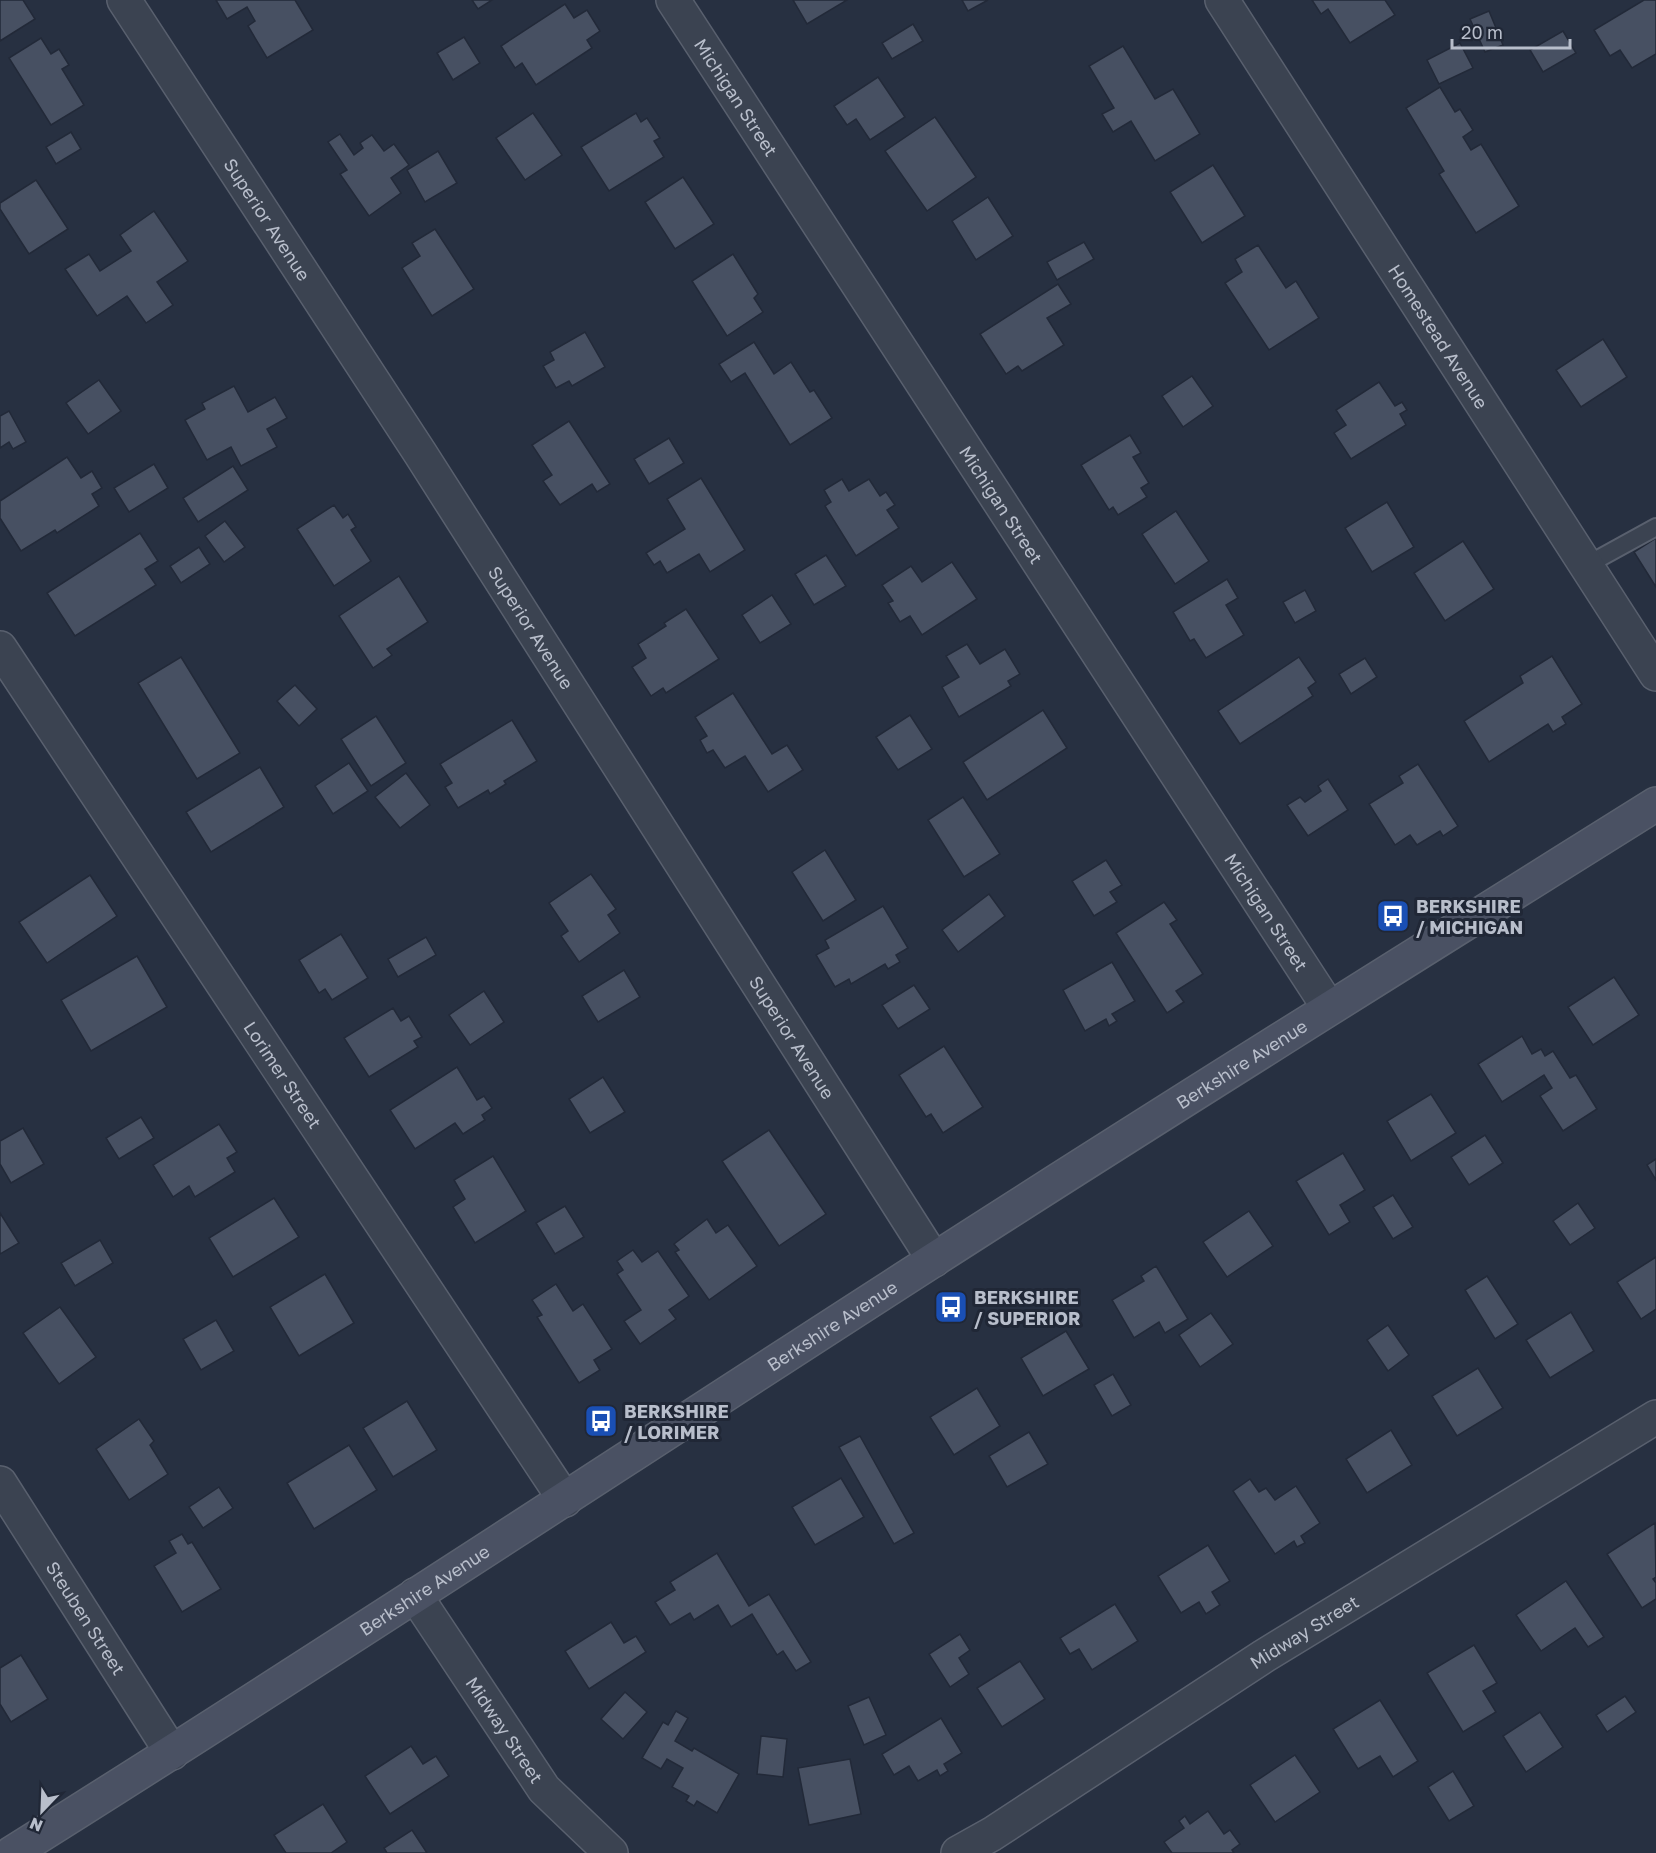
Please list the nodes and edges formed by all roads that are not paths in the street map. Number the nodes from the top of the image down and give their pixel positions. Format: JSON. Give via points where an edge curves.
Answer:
{"nodes":[{"id":1,"x":124,"y":0,"type":"edge"},
{"id":2,"x":674,"y":0,"type":"edge"},
{"id":3,"x":1222,"y":0,"type":"edge"},
{"id":4,"x":1656,"y":527,"type":"edge"},
{"id":5,"x":1587,"y":565,"type":"junction"},
{"id":6,"x":0,"y":648,"type":"edge"},
{"id":7,"x":1656,"y":674,"type":"edge"},
{"id":8,"x":1656,"y":804,"type":"edge"},
{"id":9,"x":1329,"y":1008,"type":"junction"},
{"id":10,"x":934,"y":1260,"type":"junction"},
{"id":11,"x":1656,"y":1417,"type":"edge"},
{"id":12,"x":0,"y":1483,"type":"edge"},
{"id":13,"x":565,"y":1500,"type":"junction"},
{"id":14,"x":415,"y":1595,"type":"junction"},
{"id":15,"x":172,"y":1753,"type":"junction"},
{"id":16,"x":12,"y":1853,"type":"edge"},
{"id":17,"x":610,"y":1853,"type":"edge"},
{"id":18,"x":958,"y":1853,"type":"edge"}],
"edges":[{"from":1,"to":10,"type":"street","name":"Superior Avenue","via":[[420,453]]},
{"from":2,"to":9,"type":"street","name":"Michigan Street"},
{"from":3,"to":5,"type":"street","name":"Homestead Avenue"},
{"from":4,"to":5,"type":"lane"},
{"from":5,"to":7,"type":"street","name":"Homestead Avenue"},
{"from":6,"to":13,"type":"street","name":"Lorimer Street"},
{"from":8,"to":9,"type":"main road","name":"Berkshire Avenue"},
{"from":9,"to":10,"type":"main road","name":"Berkshire Avenue"},
{"from":10,"to":13,"type":"main road","name":"Berkshire Avenue"},
{"from":11,"to":18,"type":"street","name":"Midway Street","via":[[1264,1656]]},
{"from":12,"to":15,"type":"street","name":"Steuben Street"},
{"from":13,"to":14,"type":"main road","name":"Berkshire Avenue"},
{"from":14,"to":15,"type":"main road","name":"Berkshire Avenue"},
{"from":14,"to":17,"type":"street","name":"Midway Street","via":[[544,1789]]},
{"from":15,"to":16,"type":"main road","name":"Berkshire Avenue"}]}
